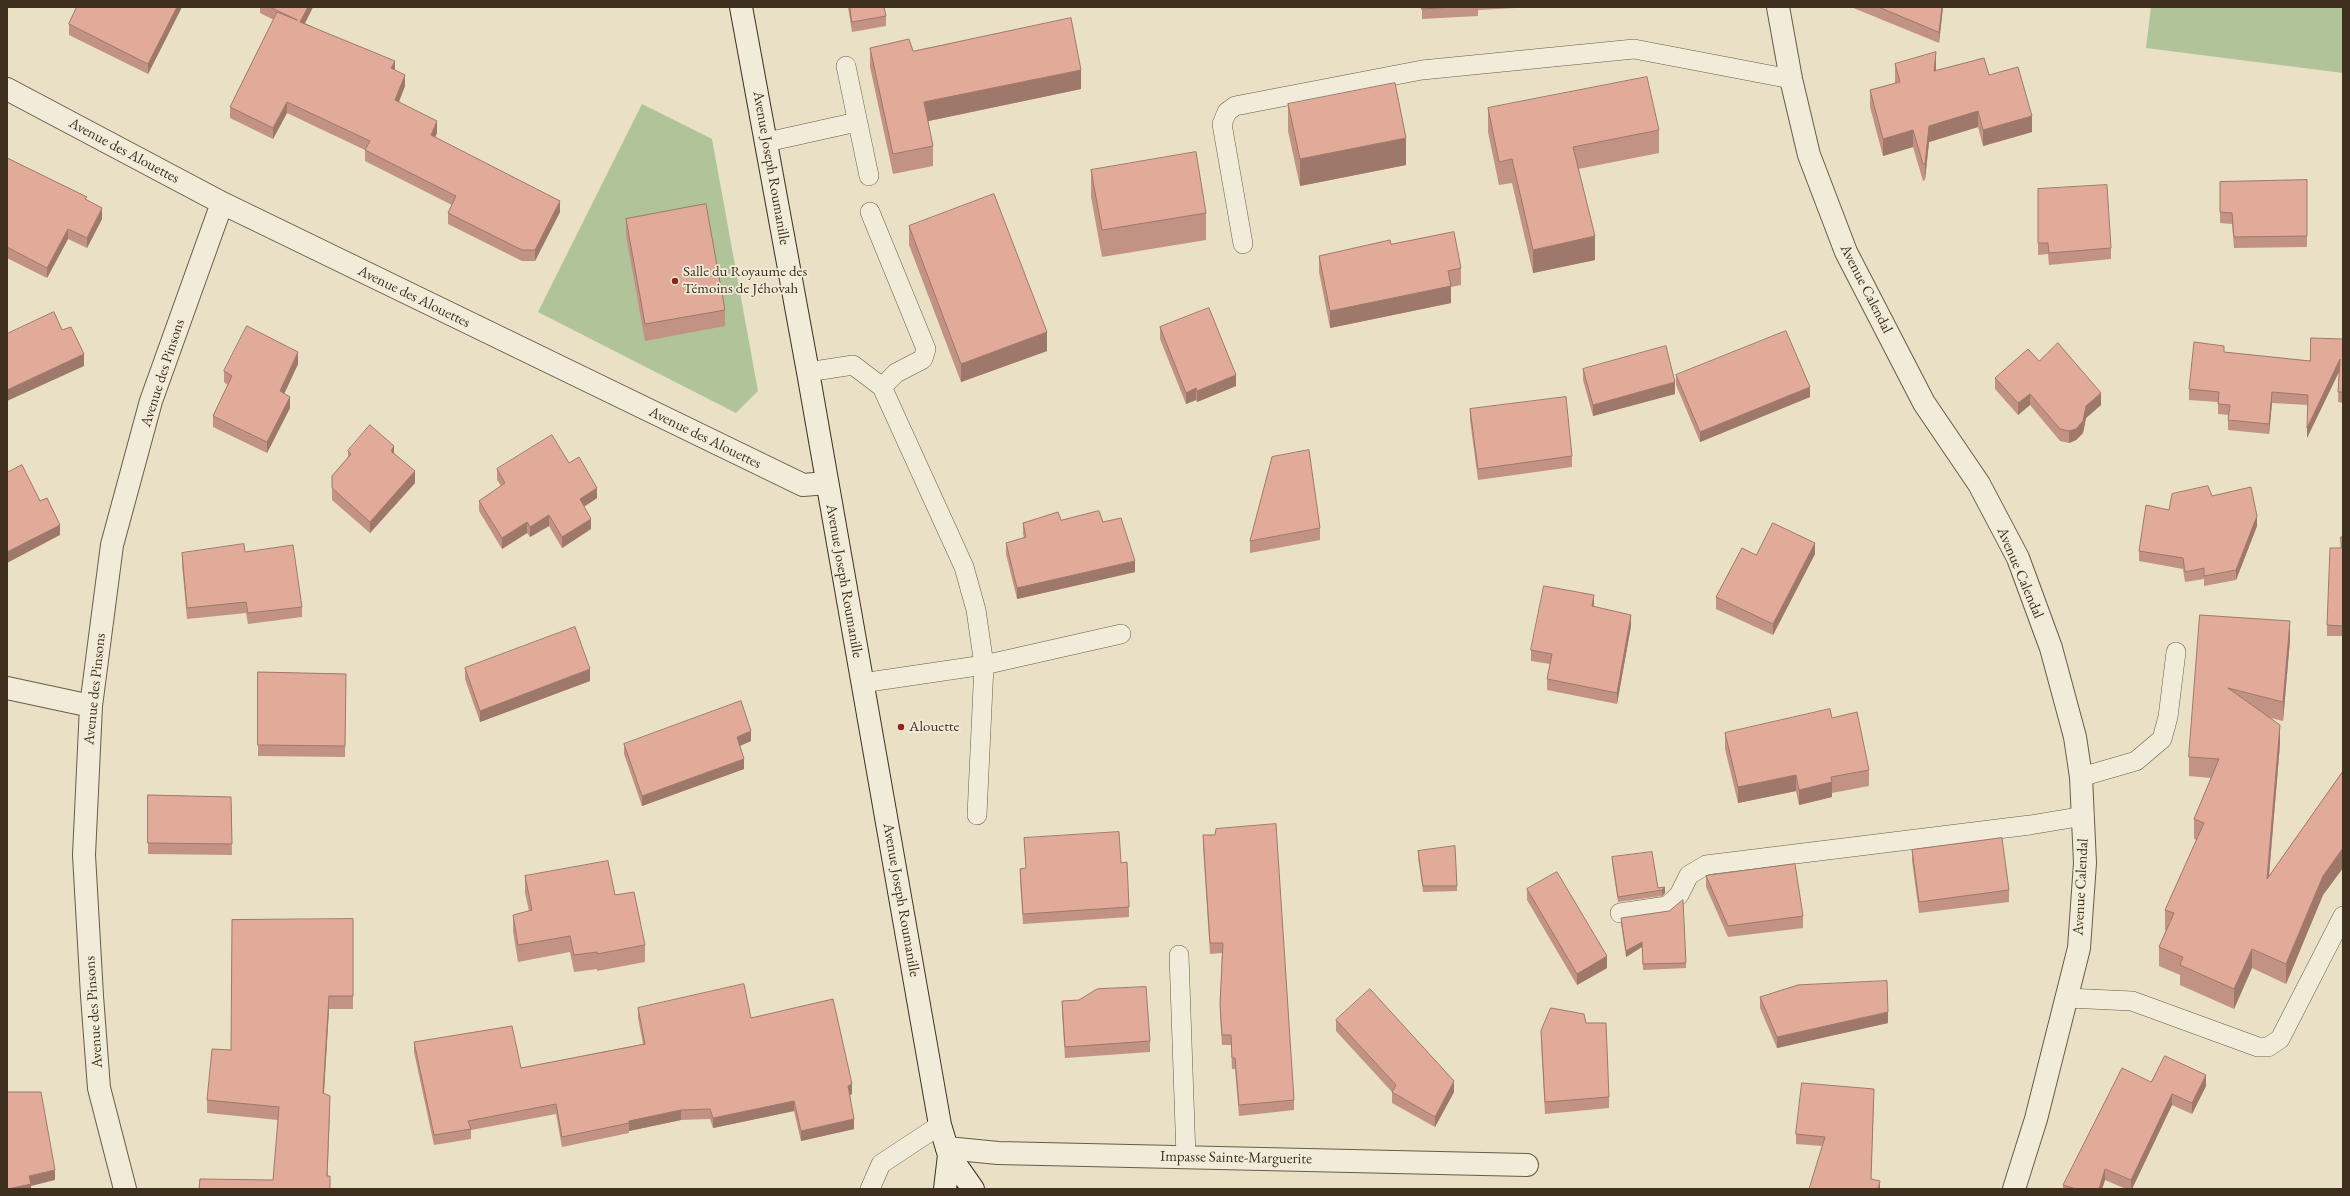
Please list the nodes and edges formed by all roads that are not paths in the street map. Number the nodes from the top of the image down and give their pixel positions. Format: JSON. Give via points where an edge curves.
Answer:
{"nodes":[{"id":1,"x":741,"y":7,"type":"edge"},
{"id":2,"x":1778,"y":7,"type":"edge"},
{"id":3,"x":846,"y":66,"type":"dead end"},
{"id":4,"x":1791,"y":79,"type":"junction"},
{"id":5,"x":7,"y":89,"type":"edge"},
{"id":6,"x":857,"y":122,"type":"junction"},
{"id":7,"x":767,"y":142,"type":"junction"},
{"id":8,"x":869,"y":176,"type":"dead end"},
{"id":9,"x":222,"y":203,"type":"junction"},
{"id":10,"x":870,"y":212,"type":"dead end"},
{"id":11,"x":1243,"y":244,"type":"dead end"},
{"id":12,"x":808,"y":372,"type":"junction"},
{"id":13,"x":882,"y":387,"type":"junction"},
{"id":14,"x":827,"y":483,"type":"junction"},
{"id":15,"x":1121,"y":634,"type":"dead end"},
{"id":16,"x":2176,"y":652,"type":"dead end"},
{"id":17,"x":984,"y":665,"type":"junction"},
{"id":18,"x":862,"y":684,"type":"junction"},
{"id":19,"x":7,"y":688,"type":"edge"},
{"id":20,"x":91,"y":706,"type":"junction"},
{"id":21,"x":2081,"y":777,"type":"junction"},
{"id":22,"x":977,"y":815,"type":"dead end"},
{"id":23,"x":2084,"y":816,"type":"junction"},
{"id":24,"x":1620,"y":913,"type":"dead end"},
{"id":25,"x":2343,"y":916,"type":"edge"},
{"id":26,"x":1178,"y":955,"type":"dead end"},
{"id":27,"x":2067,"y":998,"type":"junction"},
{"id":28,"x":940,"y":1125,"type":"junction"},
{"id":29,"x":948,"y":1151,"type":"junction"},
{"id":30,"x":1186,"y":1157,"type":"junction"},
{"id":31,"x":1526,"y":1165,"type":"dead end"},
{"id":32,"x":2018,"y":1185,"type":"edge"},
{"id":33,"x":125,"y":1189,"type":"edge"},
{"id":34,"x":870,"y":1189,"type":"edge"},
{"id":35,"x":944,"y":1189,"type":"edge"},
{"id":36,"x":973,"y":1189,"type":"edge"}],
"edges":[{"from":1,"to":7,"type":"street","name":"Avenue Joseph Roumanille"},
{"from":2,"to":4,"type":"street","name":"Avenue Calendal"},
{"from":3,"to":6,"type":"lane"},
{"from":4,"to":11,"type":"lane","via":[[1634,49],[1422,70],[1235,106],[1227,112],[1222,124]]},
{"from":4,"to":21,"type":"street","name":"Avenue Calendal","via":[[1809,155],[1846,252],[1924,403],[1979,484],[2018,558],[2050,648],[2075,737]]},
{"from":5,"to":9,"type":"street","name":"Avenue des Alouettes"},
{"from":6,"to":7,"type":"lane"},
{"from":6,"to":8,"type":"lane"},
{"from":7,"to":12,"type":"street","name":"Avenue Joseph Roumanille"},
{"from":9,"to":14,"type":"street","name":"Avenue des Alouettes","via":[[803,485]]},
{"from":9,"to":20,"type":"street","name":"Avenue des Pinsons","via":[[151,401],[112,545]]},
{"from":10,"to":13,"type":"lane","via":[[926,349],[923,359],[896,373]]},
{"from":12,"to":13,"type":"lane","via":[[853,365]]},
{"from":12,"to":14,"type":"street","name":"Avenue Joseph Roumanille"},
{"from":13,"to":17,"type":"lane","via":[[964,567],[976,610]]},
{"from":14,"to":18,"type":"street","name":"Avenue Joseph Roumanille"},
{"from":15,"to":17,"type":"lane"},
{"from":16,"to":21,"type":"lane","via":[[2168,717],[2162,739],[2136,761]]},
{"from":17,"to":18,"type":"lane"},
{"from":17,"to":22,"type":"lane"},
{"from":18,"to":28,"type":"street","name":"Avenue Joseph Roumanille"},
{"from":19,"to":20,"type":"street"},
{"from":20,"to":33,"type":"street","name":"Avenue des Pinsons","via":[[84,855],[92,996],[99,1088]]},
{"from":21,"to":23,"type":"street","name":"Avenue Calendal"},
{"from":23,"to":24,"type":"lane","via":[[1706,865],[1689,875],[1679,895],[1667,906]]},
{"from":23,"to":27,"type":"street","name":"Avenue Calendal","via":[[2085,863],[2079,948]]},
{"from":25,"to":27,"type":"lane","via":[[2280,1039],[2268,1047],[2258,1047],[2132,1001]]},
{"from":26,"to":30,"type":"lane"},
{"from":27,"to":32,"type":"street","name":"Avenue Calendal"},
{"from":28,"to":29,"type":"street","name":"Avenue Joseph Roumanille"},
{"from":28,"to":34,"type":"lane","via":[[880,1164]]},
{"from":29,"to":30,"type":"street","name":"Impasse Sainte-Marguerite"},
{"from":29,"to":35,"type":"street","name":"Avenue Joseph Roumanille"},
{"from":29,"to":36,"type":"street","name":"Avenue Joseph Roumanille"},
{"from":30,"to":31,"type":"street","name":"Impasse Sainte-Marguerite"}]}
